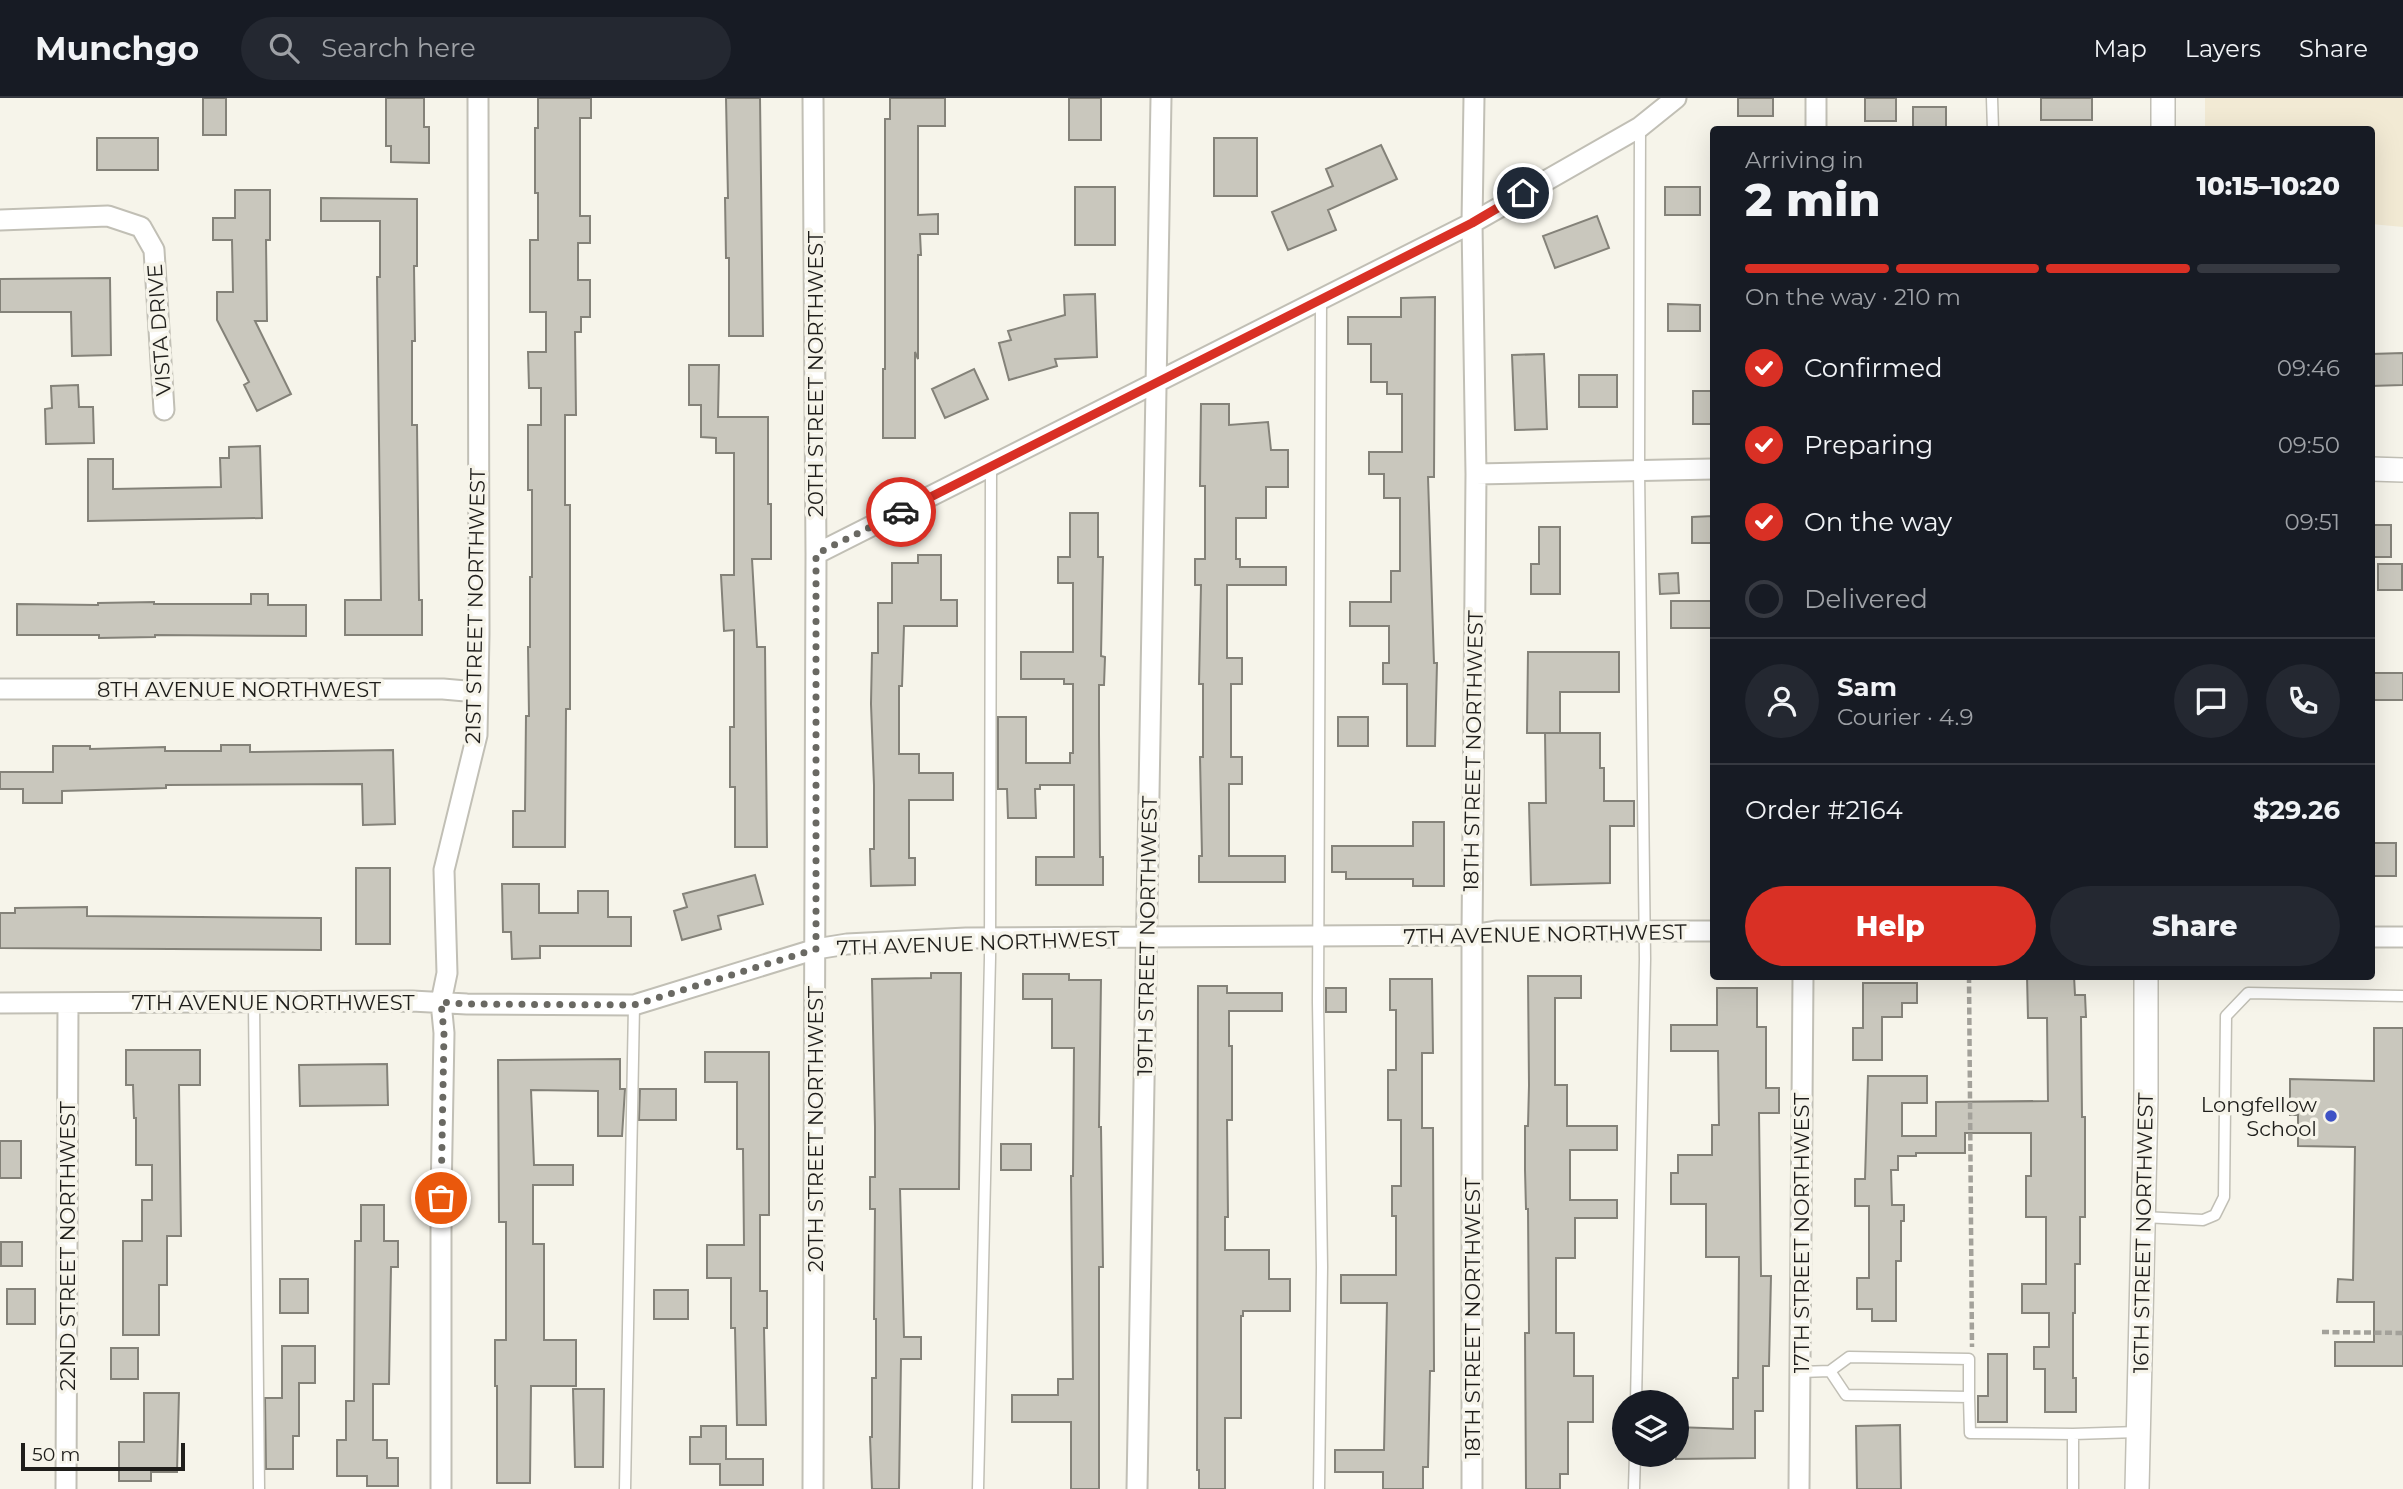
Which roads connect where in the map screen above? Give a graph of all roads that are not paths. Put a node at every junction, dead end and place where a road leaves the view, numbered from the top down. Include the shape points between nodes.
1 (478, 98) edge
2 (813, 98) edge
3 (1161, 98) edge
4 (1474, 98) edge
5 (1676, 98) edge
6 (1816, 98) edge
7 (1992, 98) edge
8 (2163, 98) edge
9 (1816, 126) edge
10 (1993, 126) edge
11 (2163, 126) edge
12 (1640, 127) junction
13 (0, 220) edge
14 (1472, 223) junction
15 (1321, 300) junction
16 (1156, 382) junction
17 (164, 410) dead end
18 (991, 467) junction
19 (1710, 469) edge
20 (2375, 469) edge
21 (1639, 470) junction
22 (2403, 470) edge
23 (1476, 474) junction
24 (816, 554) junction
25 (0, 689) edge
26 (477, 692) junction
27 (1645, 930) junction
28 (1710, 931) edge
29 (1472, 936) junction
30 (2375, 937) edge
31 (2403, 937) edge
32 (990, 938) junction
33 (1148, 938) junction
34 (1318, 938) junction
35 (816, 949) junction
36 (1803, 980) edge
37 (2146, 980) edge
38 (2403, 996) edge
39 (441, 1002) junction
40 (0, 1003) edge
41 (68, 1003) junction
42 (254, 1003) junction
43 (634, 1005) junction
44 (2143, 1217) junction
45 (1830, 1371) junction
46 (1800, 1372) junction
47 (1636, 1390) edge
48 (1969, 1397) junction
49 (2138, 1432) junction
50 (2073, 1434) junction
51 (1635, 1467) edge
52 (65, 1489) edge
53 (259, 1489) edge
54 (441, 1489) edge
55 (625, 1489) edge
56 (813, 1489) edge
57 (978, 1489) edge
58 (1137, 1489) edge
59 (1319, 1489) edge
60 (1472, 1489) edge
61 (1634, 1489) edge
62 (1799, 1489) edge
63 (2073, 1489) edge
64 (2137, 1489) edge

1 - 26 street, 21ST STREET NORTHWEST
2 - 24 street, 20TH STREET NORTHWEST
3 - 16 street, 19TH STREET NORTHWEST
4 - 14 street, 18TH STREET NORTHWEST
5 - 12 street
6 - 9 street
7 - 10 lane
8 - 11 street
12 - 14 street
12 - 21 lane
13 - 17 street, VISTA DRIVE via 108,216 141,227 154,250
14 - 15 street
14 - 23 street, 18TH STREET NORTHWEST
15 - 16 street
15 - 34 lane
16 - 18 street
16 - 33 street, 19TH STREET NORTHWEST
18 - 24 street
18 - 32 lane
19 - 21 street
20 - 22 street
21 - 23 street
21 - 27 lane
23 - 29 street, 18TH STREET NORTHWEST
24 - 35 street, 20TH STREET NORTHWEST
25 - 26 street, 8TH AVENUE NORTHWEST
26 - 39 street, 21ST STREET NORTHWEST via 477,735 444,870 447,973
27 - 28 street, 7TH AVENUE NORTHWEST
27 - 29 street, 7TH AVENUE NORTHWEST
27 - 47 lane
29 - 34 street, 7TH AVENUE NORTHWEST
29 - 60 street, 18TH STREET NORTHWEST
30 - 31 street
32 - 33 street, 7TH AVENUE NORTHWEST
32 - 35 street, 7TH AVENUE NORTHWEST
32 - 57 lane
33 - 34 street, 7TH AVENUE NORTHWEST
33 - 58 street, 19TH STREET NORTHWEST
34 - 59 lane
35 - 43 street, 7TH AVENUE NORTHWEST
35 - 56 street, 20TH STREET NORTHWEST
36 - 46 street, 17TH STREET NORTHWEST
37 - 44 street, 16TH STREET NORTHWEST
38 - 44 lane via 2248,993 2226,1016 2224,1197 2214,1215 2203,1220
39 - 42 street, 7TH AVENUE NORTHWEST
39 - 43 street, 7TH AVENUE NORTHWEST
39 - 54 street, 21ST STREET NORTHWEST
40 - 41 street, 7TH AVENUE NORTHWEST
41 - 42 street, 7TH AVENUE NORTHWEST
41 - 52 street, 22ND STREET NORTHWEST
42 - 53 lane
43 - 55 lane
44 - 49 street, 16TH STREET NORTHWEST
45 - 46 lane
45 - 48 lane via 1846,1395
45 - 48 lane via 1849,1357 1969,1359
46 - 62 street, 17TH STREET NORTHWEST
48 - 50 lane via 1970,1433
49 - 50 lane
49 - 64 street, 16TH STREET NORTHWEST
50 - 63 lane
51 - 61 lane

